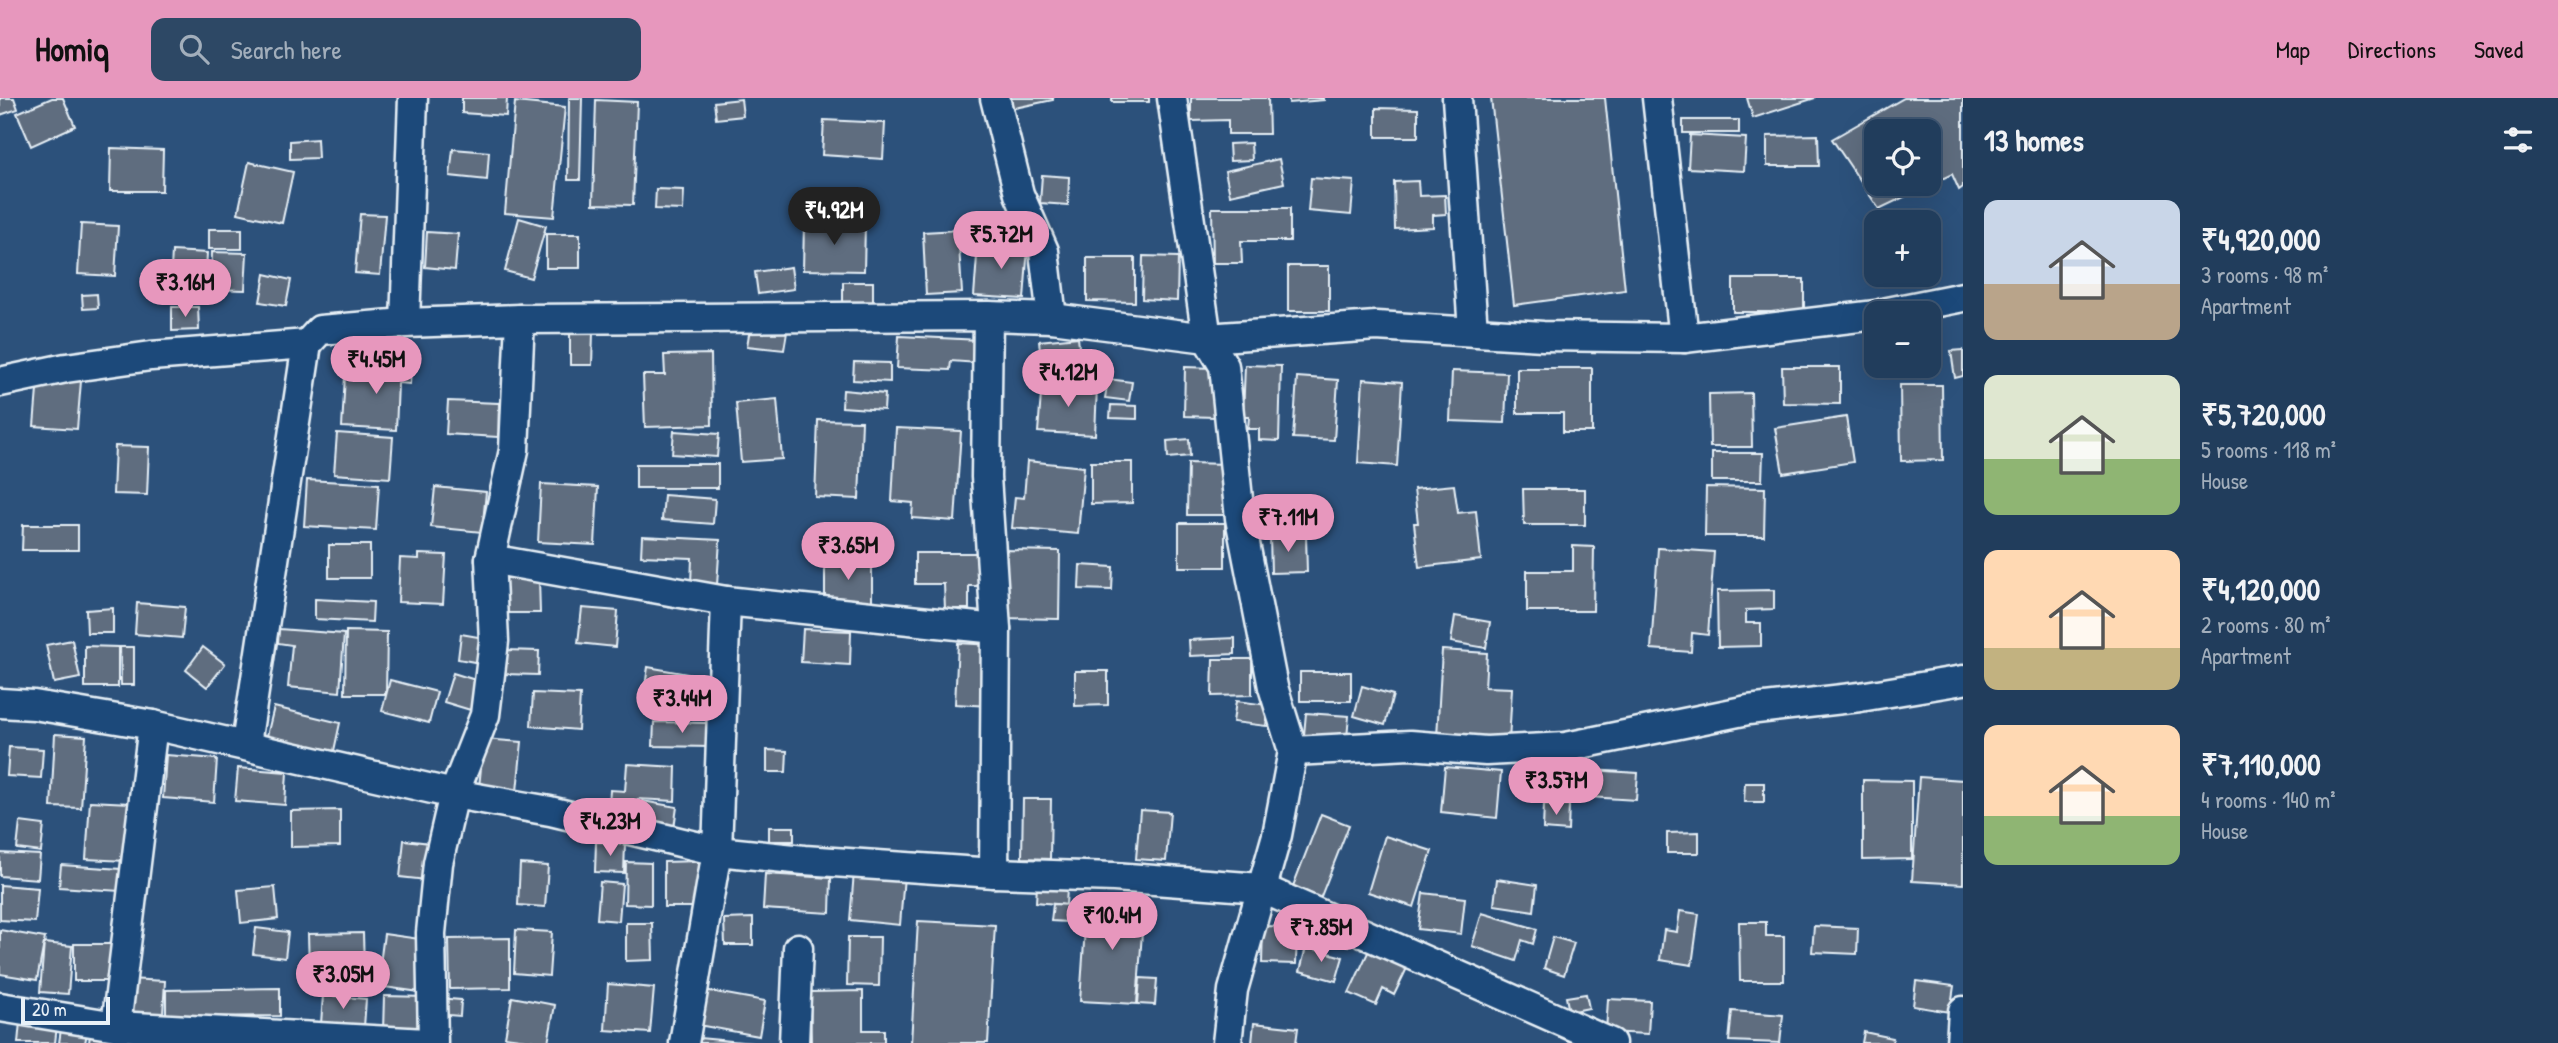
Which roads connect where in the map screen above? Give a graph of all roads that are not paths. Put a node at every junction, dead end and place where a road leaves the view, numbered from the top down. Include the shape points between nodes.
1 (413, 98) edge
2 (995, 98) edge
3 (1172, 98) edge
4 (1457, 98) edge
5 (1657, 98) edge
6 (1963, 297) edge
7 (1941, 301) edge
8 (988, 316) junction
9 (1864, 316) edge
10 (1052, 318) junction
11 (520, 319) junction
12 (405, 323) junction
13 (1473, 331) junction
14 (1207, 338) junction
15 (1684, 338) junction
16 (307, 344) junction
17 (0, 382) edge
18 (490, 559) junction
19 (726, 601) junction
20 (996, 629) junction
21 (1963, 680) edge
22 (0, 703) edge
23 (153, 724) junction
24 (246, 744) junction
25 (1293, 751) junction
26 (454, 794) junction
27 (717, 851) junction
28 (994, 873) junction
29 (1261, 888) junction
30 (798, 948) dead end
31 (0, 1007) edge
32 (1963, 1012) edge
33 (116, 1026) junction
34 (1584, 1036) edge
35 (426, 1043) edge
36 (433, 1043) edge
37 (684, 1043) edge
38 (794, 1043) edge
39 (1227, 1043) edge
40 (1611, 1043) edge
41 (1961, 1043) edge

1 - 12 street
2 - 10 street via 1019,194 1044,251
3 - 14 street
4 - 13 street
5 - 15 street
6 - 7 street
8 - 10 street
8 - 11 street
8 - 20 street via 986,477
9 - 15 street
10 - 14 street
11 - 12 street
11 - 18 street via 514,450
12 - 16 street via 320,330
13 - 14 street via 1376,326
13 - 15 street
14 - 25 street via 1224,366 1240,518 1273,687
16 - 17 street via 151,356
16 - 24 street
18 - 19 street
18 - 26 street via 494,641 485,715
19 - 20 street
19 - 27 street
20 - 28 street
21 - 25 street via 1748,710 1566,747 1486,751 1410,745
22 - 23 street
23 - 24 street
23 - 33 street
24 - 26 street
25 - 29 street via 1277,835
26 - 27 street via 550,811
26 - 36 street via 438,863 432,933
27 - 28 street
27 - 37 street
28 - 29 street
29 - 34 street
29 - 39 street via 1233,990
30 - 38 street
31 - 33 street
32 - 41 street
33 - 35 street
34 - 40 street

